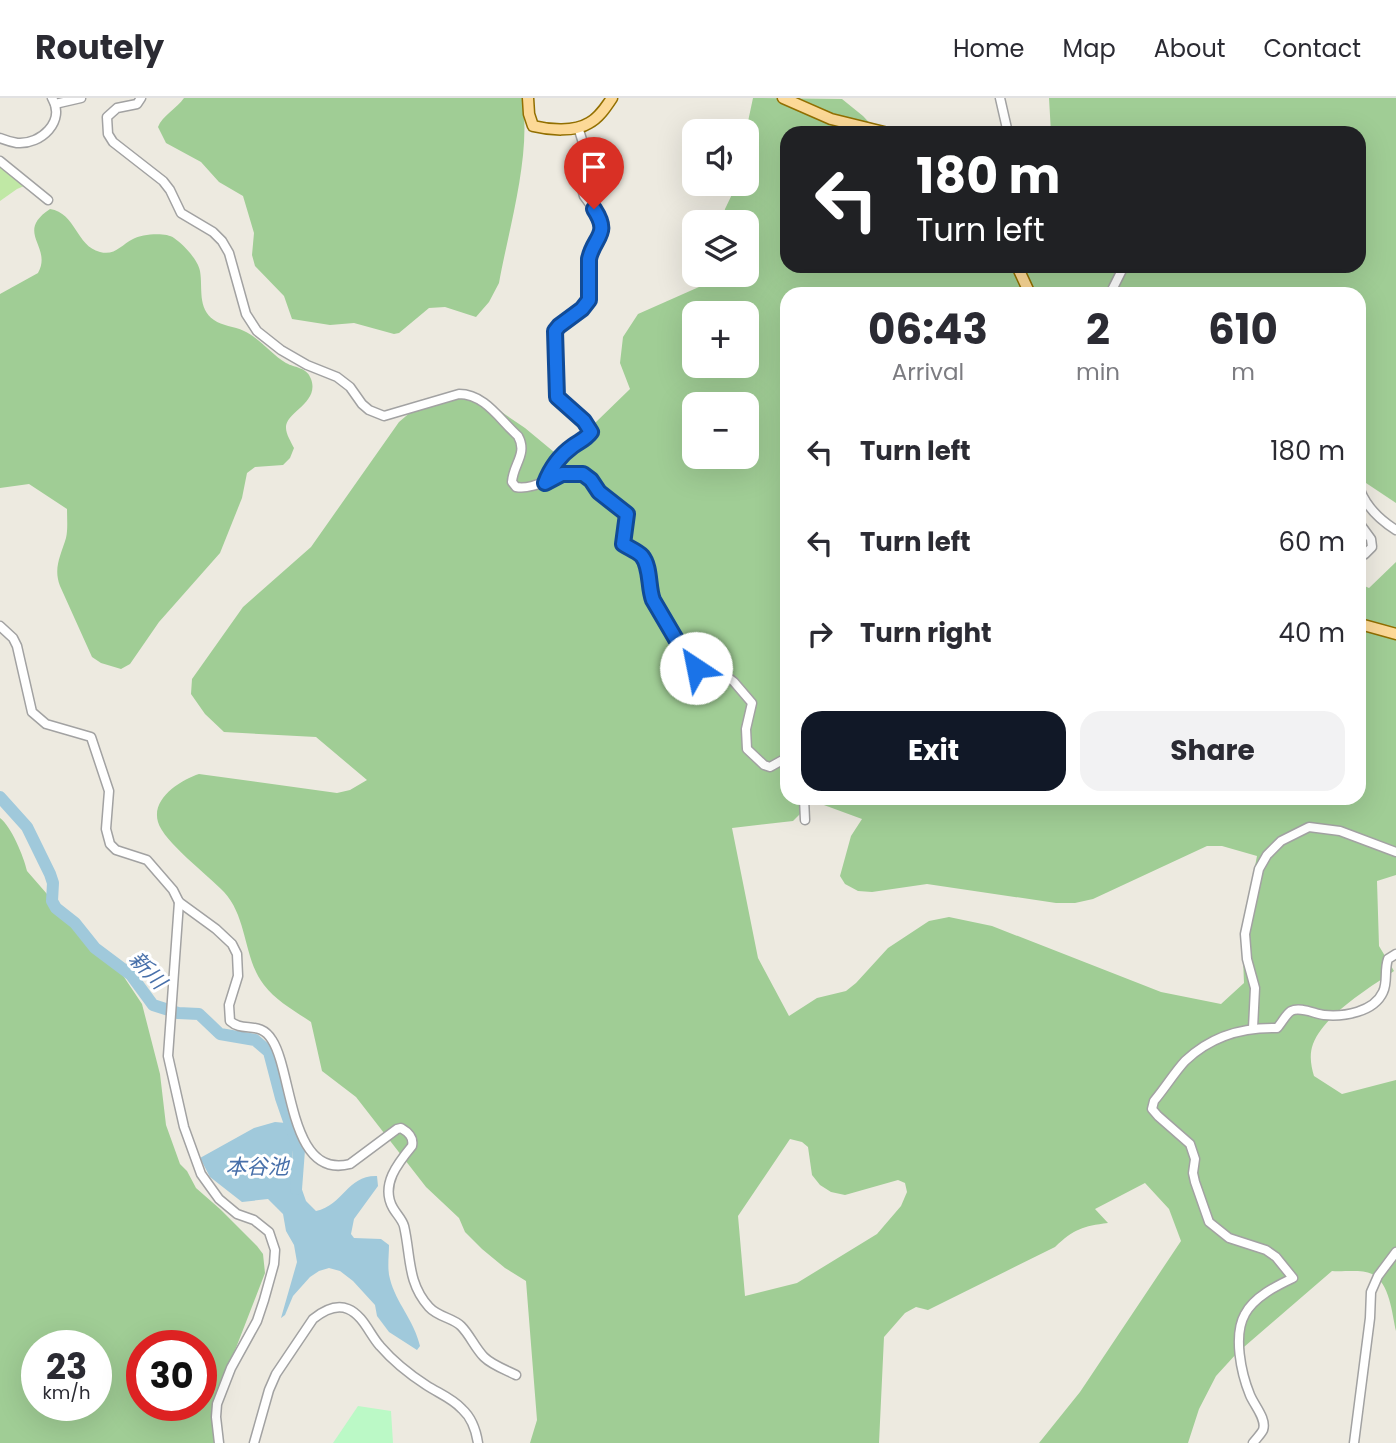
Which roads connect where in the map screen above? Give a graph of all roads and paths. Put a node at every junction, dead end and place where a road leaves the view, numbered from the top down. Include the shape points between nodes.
1 (81, 98) edge
2 (141, 98) edge
3 (528, 98) edge
4 (612, 98) edge
5 (783, 98) edge
6 (1000, 98) edge
7 (53, 101) edge
8 (860, 126) edge
9 (1006, 126) edge
10 (578, 127) junction
11 (0, 138) edge
12 (0, 161) edge
13 (48, 200) dead end
14 (545, 483) junction
15 (1366, 503) edge
16 (1396, 530) edge
17 (1366, 532) edge
18 (1366, 552) edge
19 (0, 626) edge
20 (1366, 626) edge
21 (1396, 634) edge
22 (780, 761) edge
23 (804, 805) edge
24 (805, 820) dead end
25 (1396, 852) edge
26 (179, 902) junction
27 (1396, 954) edge
28 (1253, 1028) junction
29 (1396, 1252) edge
30 (516, 1376) dead end
31 (219, 1443) edge
32 (254, 1443) edge
33 (478, 1443) edge
34 (1253, 1443) edge
35 (1354, 1443) edge

1 - 7 street
2 - 14 street via 107,117 108,134 163,181 181,214 222,241 246,314 257,331 301,362 337,377 369,410 384,416 432,400 471,394 492,409 522,443 512,482 516,487
3 - 10 main road via 533,126
4 - 10 main road via 590,123
5 - 8 main road
6 - 9 street
7 - 11 street via 55,121 42,135 19,143
10 - 14 street via 590,165 582,189 602,227 589,259 589,300 555,331 555,386 557,397 591,432 561,456
12 - 13 street
14 - 22 street via 562,474 583,474 627,514 623,544 643,557 653,600 687,658 702,671 724,674 749,699 747,749 764,765
15 - 16 street
17 - 18 street via 1372,547
19 - 26 street via 17,646 32,712 46,723 91,737 109,792 106,829 110,844 147,860
20 - 21 main road
23 - 24 street
25 - 28 street via 1340,831 1309,827 1282,841 1262,862 1245,934 1255,988
26 - 30 street via 232,944 239,976 229,1006 230,1021 257,1027 271,1037 303,1138 314,1155 344,1166 397,1129 408,1132 412,1146 389,1182 389,1198 402,1220 411,1278 429,1307 459,1324 484,1358
26 - 31 street via 168,1056 191,1149 219,1199 269,1232 275,1250 257,1321 217,1404
27 - 28 street via 1388,959 1383,992 1375,1004 1329,1015 1299,1009 1291,1011 1277,1028
28 - 34 street via 1223,1037 1187,1060 1152,1109 1194,1150 1195,1182 1209,1222 1229,1238 1266,1250 1293,1278 1256,1300 1241,1325 1244,1377 1264,1421
29 - 35 street via 1371,1292
32 - 33 street via 276,1374 313,1319 340,1307 358,1316 405,1371 464,1410

